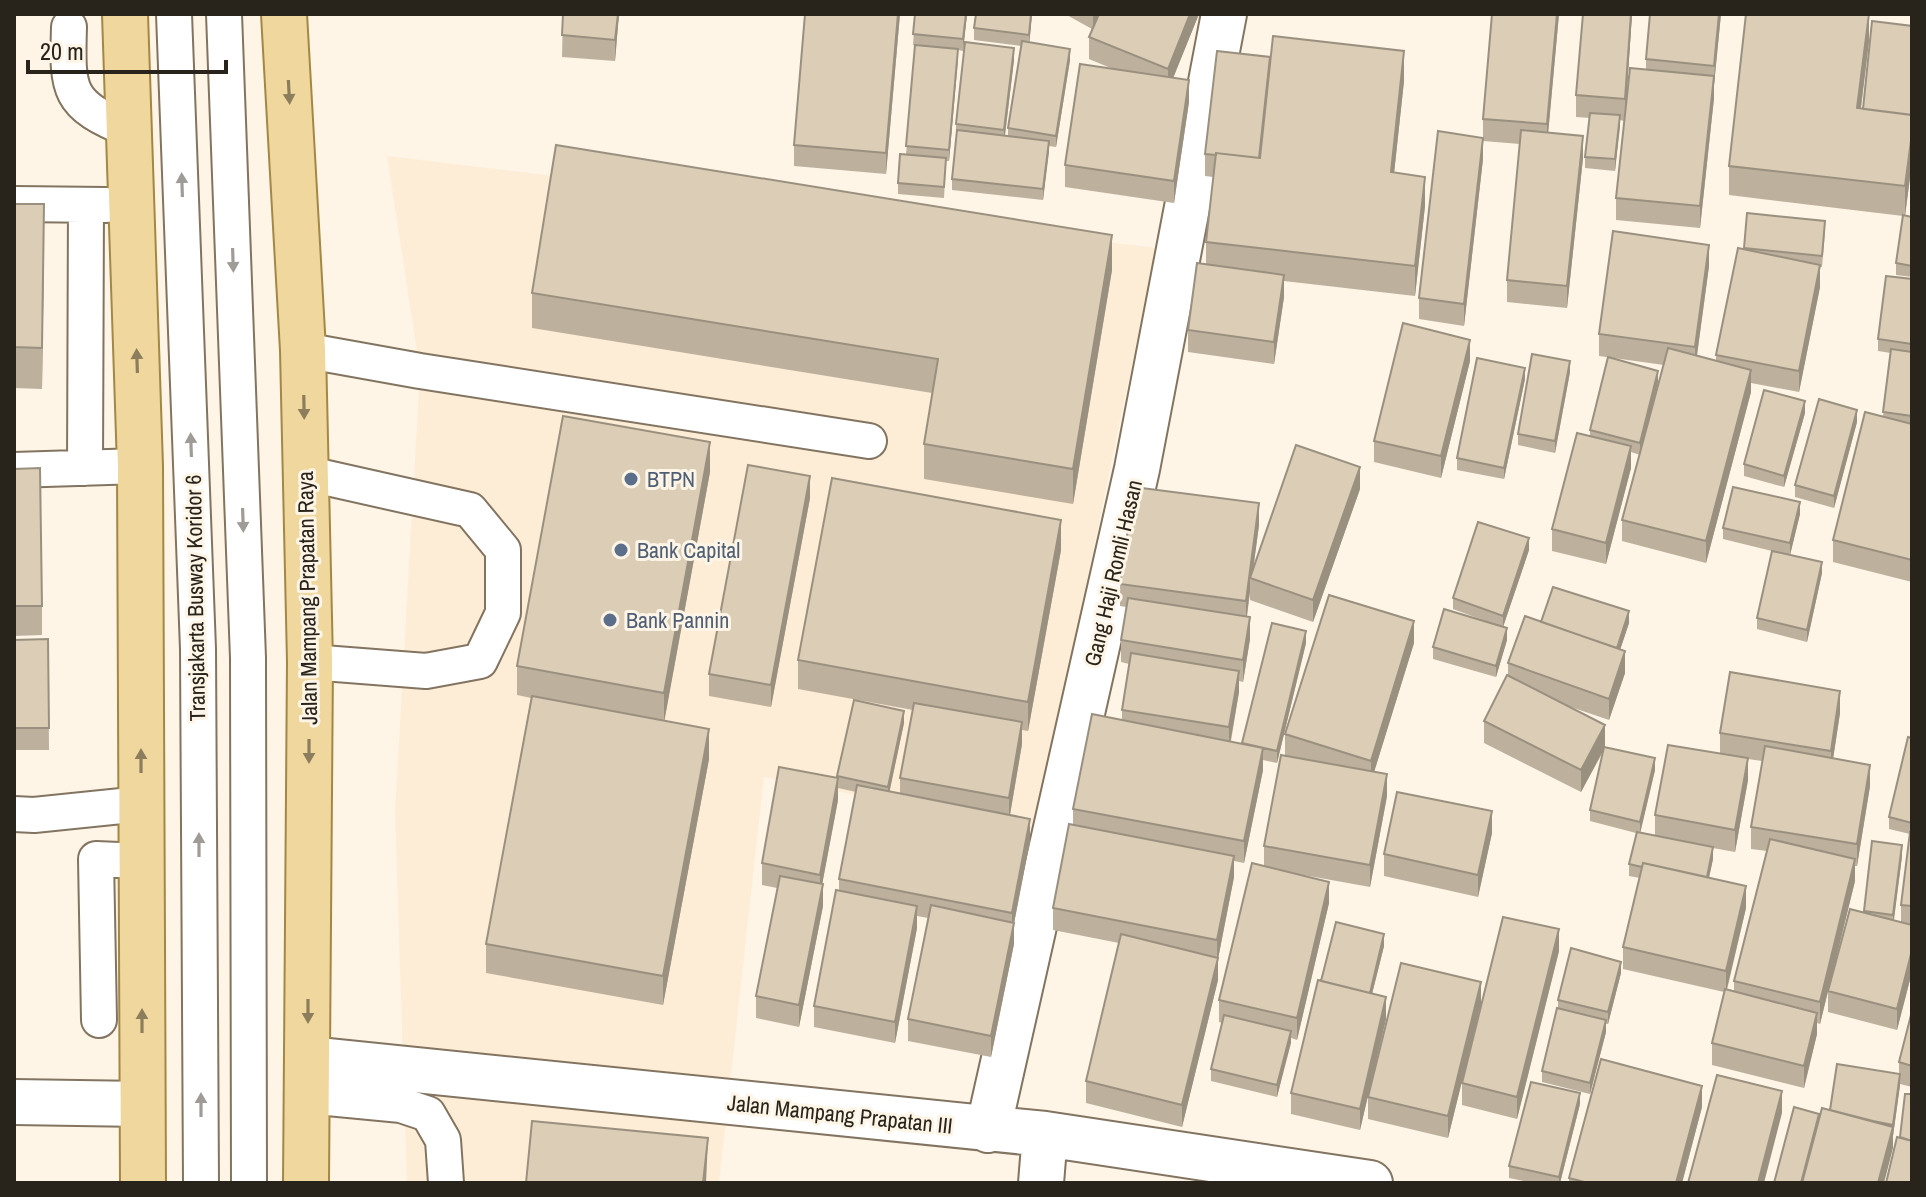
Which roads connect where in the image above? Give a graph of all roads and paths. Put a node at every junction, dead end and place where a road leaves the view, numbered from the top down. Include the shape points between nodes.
1 (125, 14) edge
2 (174, 14) edge
3 (224, 14) edge
4 (284, 14) edge
5 (1224, 14) edge
6 (69, 27) dead end
7 (130, 130) junction
8 (132, 202) junction
9 (14, 204) edge
10 (86, 205) junction
11 (303, 350) junction
12 (869, 441) dead end
13 (140, 466) junction
14 (85, 468) junction
15 (14, 470) edge
16 (305, 473) junction
17 (310, 662) junction
18 (141, 804) junction
19 (14, 814) edge
20 (142, 861) junction
21 (99, 1020) dead end
22 (308, 1078) junction
23 (14, 1102) edge
24 (142, 1104) junction
25 (988, 1130) junction
26 (1045, 1134) junction
27 (143, 1183) edge
28 (201, 1183) edge
29 (249, 1183) edge
30 (306, 1183) edge
31 (446, 1183) edge
32 (1041, 1183) edge
33 (1370, 1183) edge

1 - 7 main road
28 -> 2 lane, Transjakarta Busway Koridor 6 via 198,649
3 -> 29 lane via 248,658
4 -> 11 main road, Jalan Mampang Prapatan Raya
5 - 25 street, Gang Haji Romli Hasan via 1137,469
6 - 7 lane via 68,68 75,96 95,116
7 - 8 main road
8 - 10 lane
13 -> 8 main road
9 - 10 lane
10 - 14 lane
11 - 12 lane
11 -> 16 main road, Jalan Mampang Prapatan Raya
13 - 14 lane
18 -> 13 main road
14 - 15 lane
16 - 17 main road, Jalan Mampang Prapatan Raya
16 - 17 lane via 470,510 503,550 503,613 480,661 426,671
17 -> 22 main road, Jalan Mampang Prapatan Raya
18 - 19 lane
18 - 20 main road
20 - 21 lane via 96,859
24 -> 20 main road
22 - 25 street, Jalan Mampang Prapatan III
22 - 30 main road, Jalan Mampang Prapatan Raya
22 - 31 lane via 428,1114 443,1140
23 - 24 street
24 - 27 main road
25 - 26 street, Jalan Mampang Prapatan III
26 - 32 street
26 - 33 street, Jalan Mampang Prapatan III

